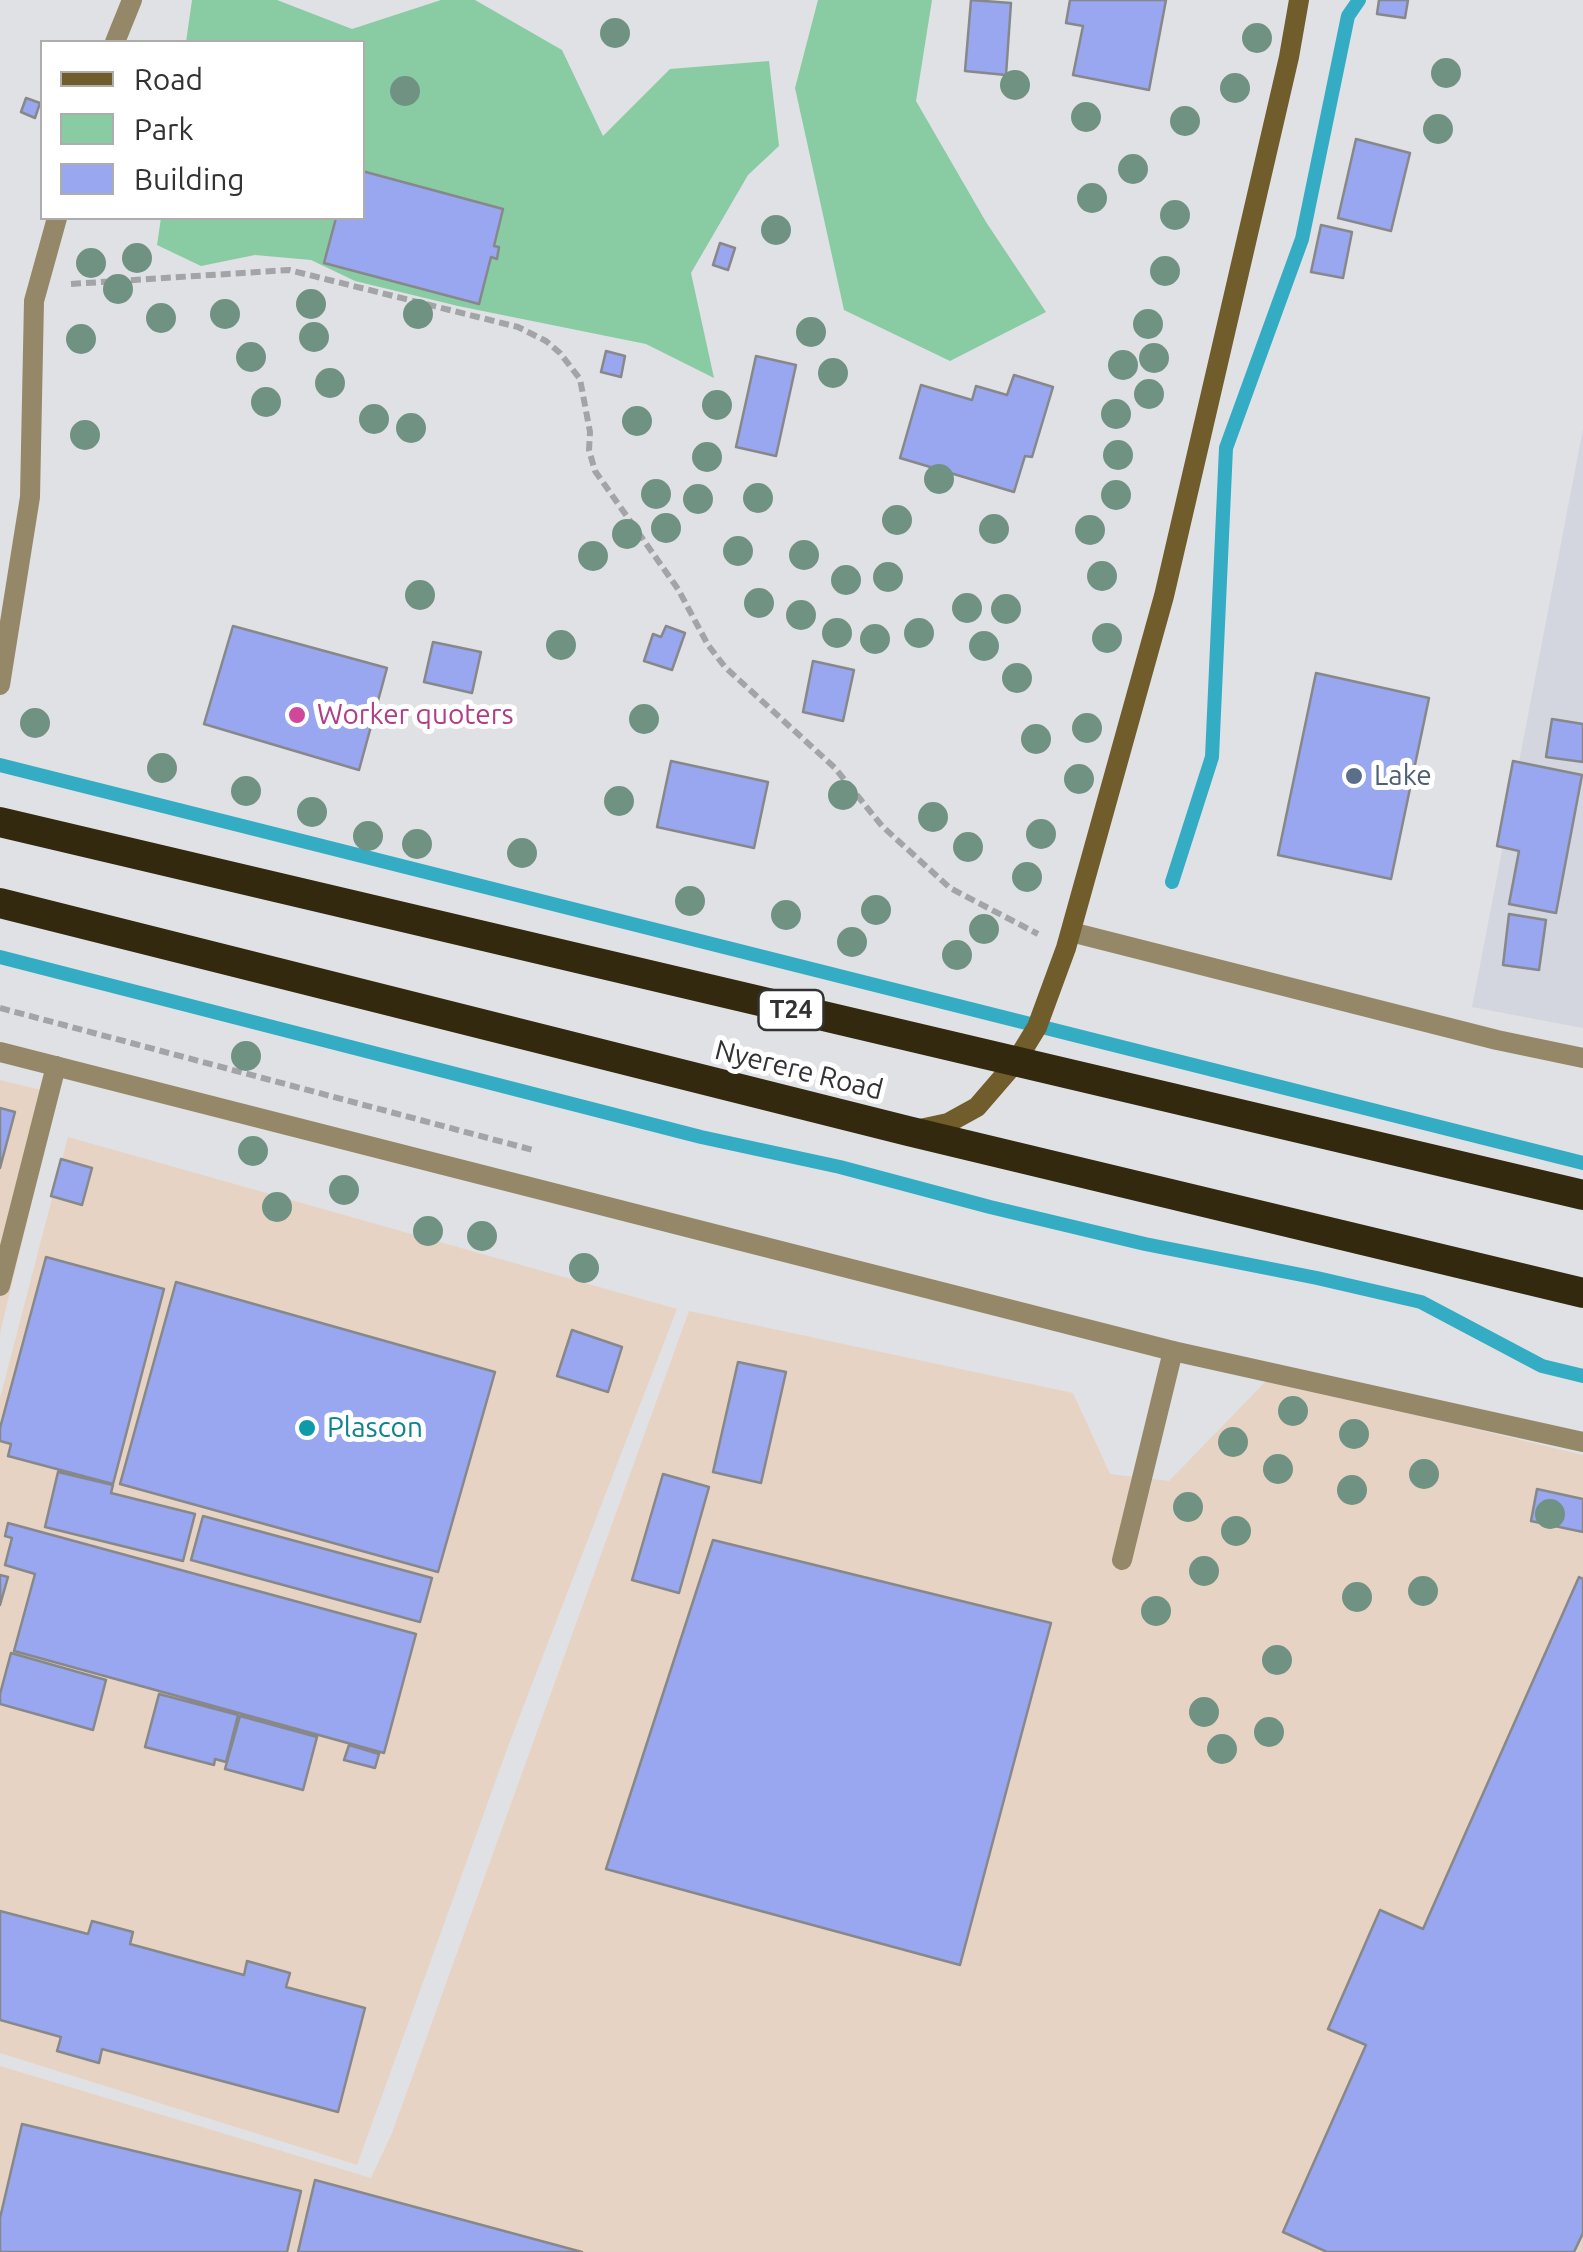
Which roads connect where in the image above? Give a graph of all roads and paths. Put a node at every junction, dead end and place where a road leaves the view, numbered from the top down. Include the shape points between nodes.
1 (132, 0) edge
2 (1299, 0) edge
3 (116, 40) edge
4 (55, 220) edge
5 (39, 280) junction
6 (0, 685) edge
7 (0, 822) edge
8 (0, 904) edge
9 (1068, 940) junction
10 (0, 1008) edge
11 (0, 1052) edge
12 (1583, 1058) edge
13 (1015, 1063) junction
14 (56, 1066) junction
15 (908, 1131) junction
16 (540, 1152) dead end
17 (1583, 1195) edge
18 (0, 1286) edge
19 (1583, 1293) edge
20 (1173, 1351) junction
21 (1583, 1442) edge
22 (1122, 1560) dead end

1 - 3 street
2 - 9 street via 1164,596
4 - 5 street
5 - 6 street via 30,497
5 - 9 path via 73,284 289,270 518,327 546,341 580,379 595,471 726,667 950,888
7 - 13 highway, Nyerere Road / T24
8 - 15 highway, Nyerere Road
9 - 12 street
9 - 13 street via 1037,1028
10 - 16 path
11 - 14 street
13 - 15 street via 977,1107 948,1123
13 - 17 highway, Nyerere Road / T24
14 - 18 street
14 - 20 street
15 - 19 highway, Nyerere Road
20 - 21 street
20 - 22 street

